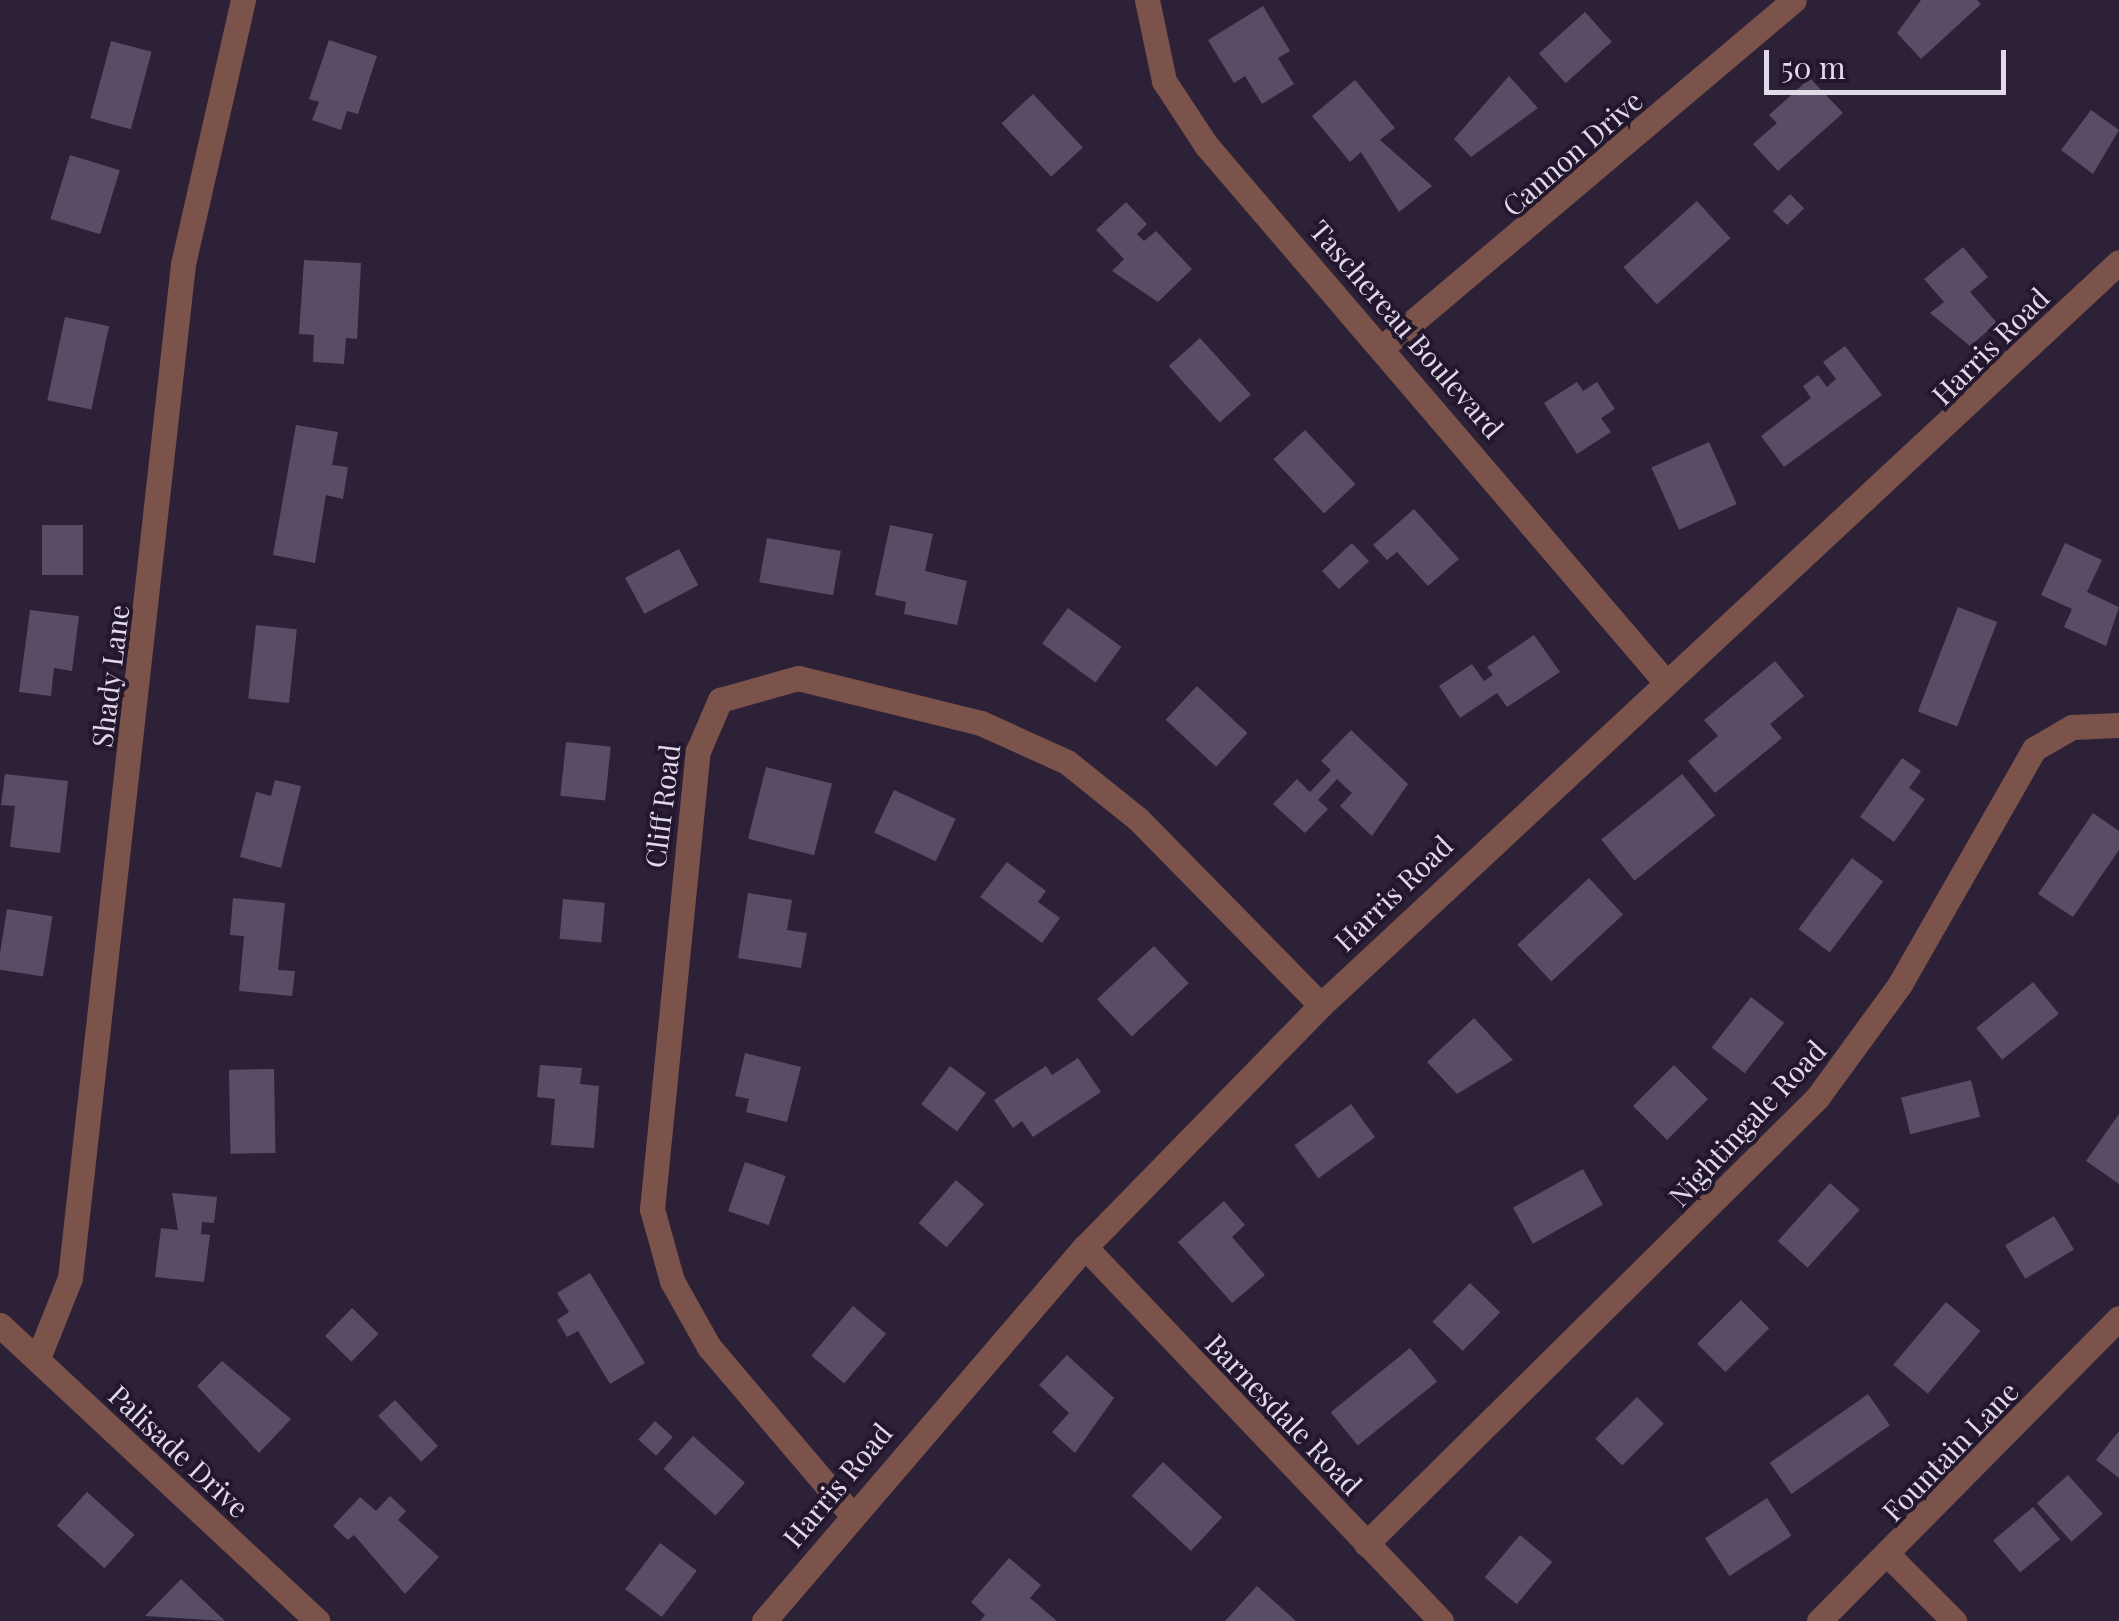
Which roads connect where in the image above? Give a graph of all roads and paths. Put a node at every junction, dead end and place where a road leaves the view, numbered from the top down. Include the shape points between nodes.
1 (243, 0) edge
2 (1147, 0) edge
3 (1794, 0) edge
4 (2119, 262) edge
5 (1384, 346) junction
6 (1663, 679) junction
7 (2119, 725) edge
8 (1321, 1004) junction
9 (1084, 1247) junction
10 (2119, 1318) edge
11 (0, 1325) edge
12 (38, 1358) junction
13 (852, 1515) junction
14 (1366, 1544) junction
15 (1890, 1557) junction
16 (317, 1621) edge
17 (764, 1621) edge
18 (1441, 1621) edge
19 (1820, 1621) edge
20 (1954, 1621) edge

1 - 12 street, Shady Lane via 183,264 70,1278
2 - 5 street, Taschereau Boulevard via 1150,45 1184,115
3 - 5 street, Cannon Drive
4 - 6 street, Harris Road via 1944,434
5 - 6 street, Taschereau Boulevard
6 - 8 street, Harris Road
7 - 14 street, Nightingale Road via 2072,727 2034,750 1900,984 1817,1098
8 - 9 street, Harris Road
8 - 13 street, Cliff Road via 1138,819 1067,762 981,723 798,678 720,700 698,751 652,1209 672,1281 709,1348
9 - 13 street, Harris Road
9 - 14 street, Barnesdale Road
10 - 15 street, Fountain Lane
11 - 12 street, Palisade Drive
12 - 16 street, Palisade Drive
13 - 17 street, Harris Road
14 - 18 street, Barnesdale Road
15 - 19 street, Fountain Lane
15 - 20 street

